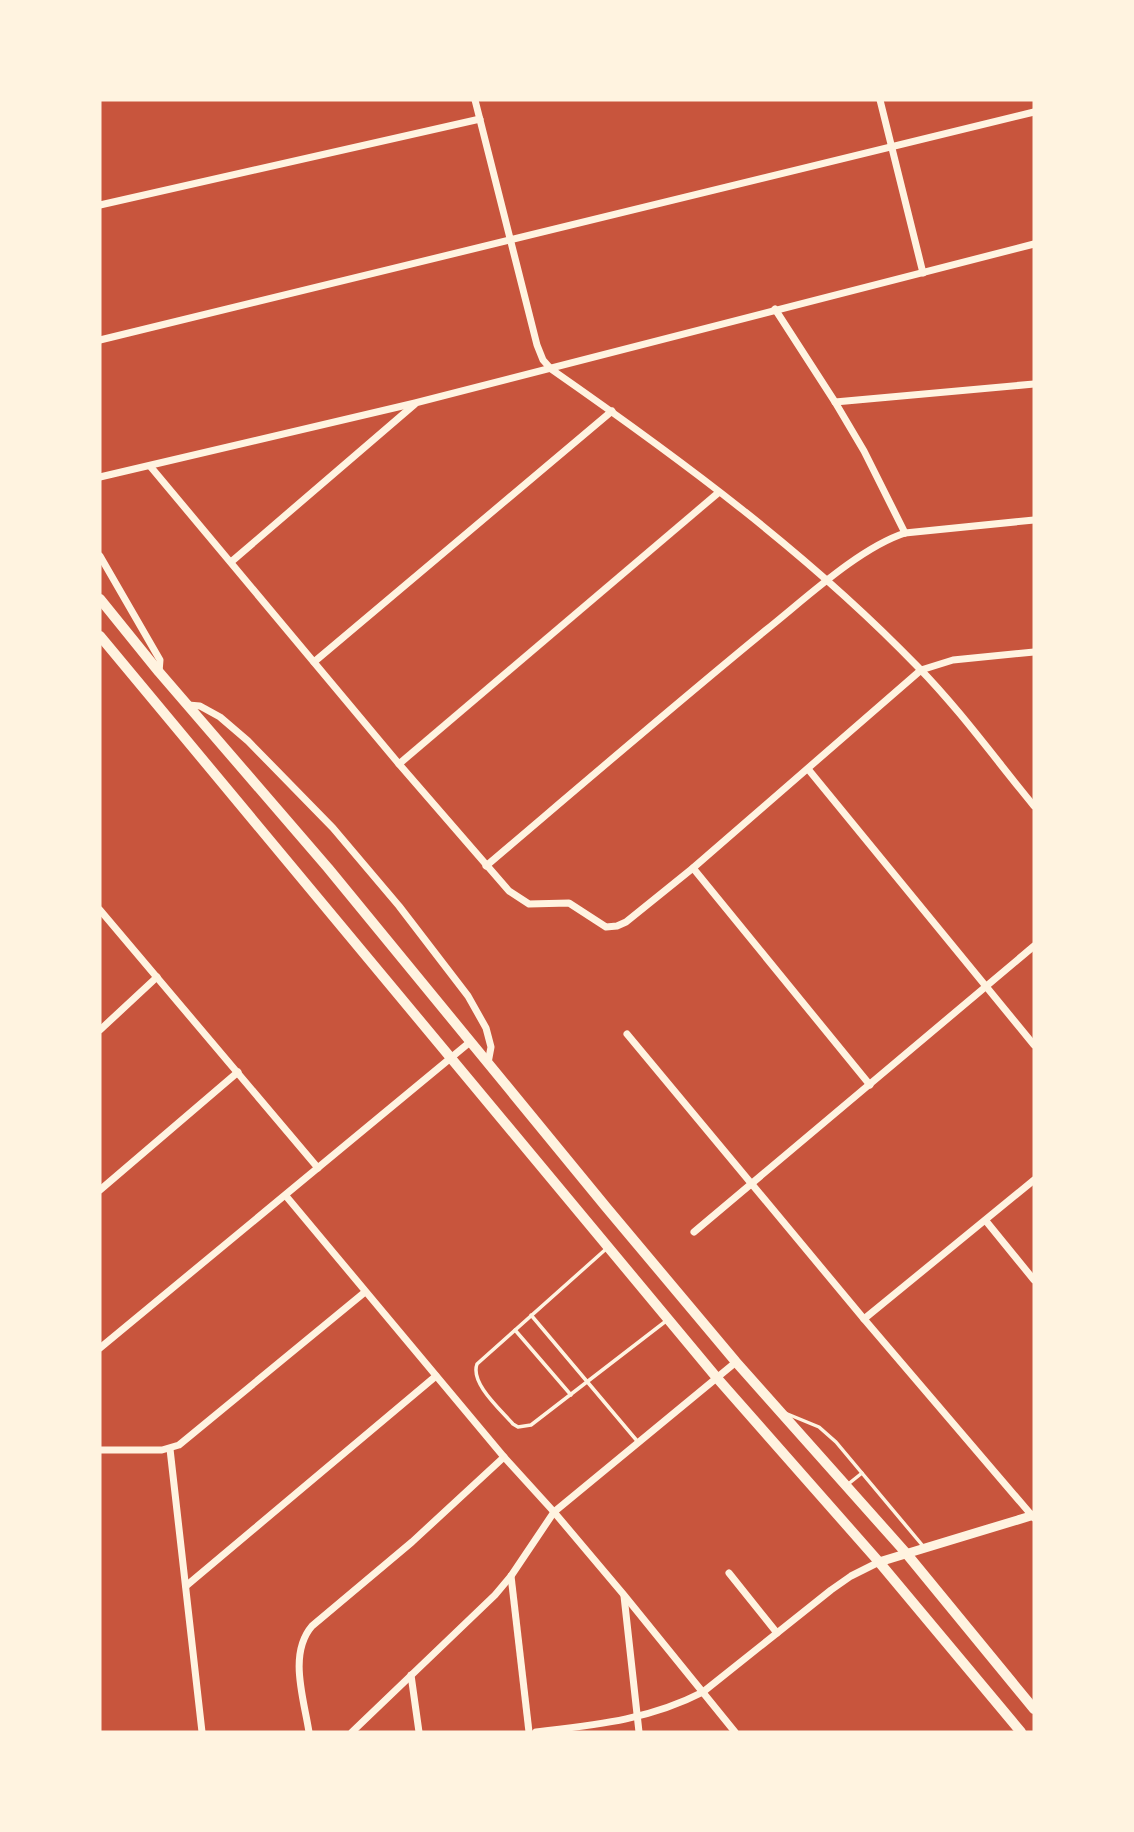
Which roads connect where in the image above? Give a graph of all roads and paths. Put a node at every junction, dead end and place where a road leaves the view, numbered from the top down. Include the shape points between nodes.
1 (475, 100) edge
2 (880, 100) edge
3 (1034, 112) edge
4 (480, 119) junction
5 (892, 147) junction
6 (100, 205) edge
7 (510, 242) junction
8 (1034, 244) edge
9 (923, 273) junction
10 (775, 309) junction
11 (100, 340) edge
12 (551, 369) junction
13 (1034, 384) edge
14 (835, 402) junction
15 (415, 403) junction
16 (612, 411) junction
17 (150, 466) junction
18 (100, 477) edge
19 (718, 492) junction
20 (1034, 520) edge
21 (905, 533) junction
22 (100, 556) edge
23 (231, 562) junction
24 (828, 580) junction
25 (100, 599) edge
26 (100, 636) edge
27 (1034, 652) edge
28 (314, 662) junction
29 (921, 670) junction
30 (159, 672) junction
31 (188, 705) junction
32 (399, 764) junction
33 (808, 769) junction
34 (1034, 806) edge
35 (486, 866) junction
36 (693, 868) junction
37 (100, 910) edge
38 (1034, 946) edge
39 (157, 977) junction
40 (988, 987) junction
41 (100, 1030) edge
42 (627, 1034) dead end
43 (470, 1042) junction
44 (1034, 1045) edge
45 (451, 1057) junction
46 (488, 1063) junction
47 (238, 1072) junction
48 (870, 1085) junction
49 (318, 1168) junction
50 (1034, 1180) edge
51 (751, 1184) junction
52 (100, 1190) edge
53 (286, 1196) junction
54 (986, 1221) junction
55 (694, 1232) dead end
56 (608, 1247) junction
57 (1034, 1280) edge
58 (365, 1292) junction
59 (531, 1315) junction
60 (864, 1319) junction
61 (668, 1320) junction
62 (515, 1330) junction
63 (100, 1348) edge
64 (736, 1362) junction
65 (436, 1376) junction
66 (717, 1378) junction
67 (588, 1382) junction
68 (570, 1395) junction
69 (779, 1411) junction
70 (639, 1443) junction
71 (170, 1449) junction
72 (100, 1450) edge
73 (504, 1457) junction
74 (862, 1473) junction
75 (846, 1486) junction
76 (554, 1512) junction
77 (1034, 1516) edge
78 (925, 1548) junction
79 (906, 1553) junction
80 (879, 1562) junction
81 (729, 1573) dead end
82 (511, 1576) junction
83 (186, 1586) junction
84 (624, 1595) junction
85 (777, 1633) junction
86 (411, 1675) junction
87 (703, 1692) junction
88 (1034, 1709) edge
89 (638, 1718) junction
90 (202, 1732) edge
91 (309, 1732) edge
92 (352, 1732) edge
93 (419, 1732) edge
94 (529, 1732) edge
95 (536, 1732) edge
96 (639, 1732) edge
97 (735, 1732) edge
98 (1021, 1732) edge

1 - 4 street
2 - 5 street
3 - 5 street
4 - 6 street
4 - 7 street
5 - 7 street
5 - 9 street
7 - 11 street
7 - 12 street via 537,345
8 - 9 street
9 - 10 street
10 - 12 street
10 - 14 street
12 - 15 street
12 - 16 street
13 - 14 street
14 - 21 street
15 - 17 street
15 - 23 street
16 - 19 street
16 - 28 street
17 - 18 street
17 - 23 street
19 - 24 street
19 - 32 street
20 - 21 street
21 - 24 street
22 - 30 street via 160,660
23 - 28 street
24 - 29 street
24 - 35 street
25 - 30 main road
26 - 45 main road
27 - 29 street via 953,660
28 - 32 street
29 - 33 street
29 - 34 street
30 - 31 main road
31 - 43 main road
31 - 46 street via 200,706 220,718 248,741 333,828 399,906 453,975 486,1027 491,1047
32 - 35 street
33 - 36 street
33 - 40 street
35 - 36 street via 509,891 529,904 569,904 611,928 626,922
36 - 48 street
37 - 39 street
38 - 40 street
39 - 41 street
39 - 47 street
40 - 44 street
40 - 48 street
42 - 51 street
43 - 45 street
43 - 46 main road
45 - 49 street
45 - 56 main road
46 - 64 main road
47 - 49 street
47 - 52 street
48 - 51 street
49 - 53 street
50 - 54 street
51 - 55 street
51 - 60 street
53 - 58 street
53 - 63 street
54 - 57 street
54 - 60 street
56 - 59 lane
56 - 61 main road
58 - 65 street
58 - 71 street
59 - 62 lane
59 - 67 lane
60 - 77 street
61 - 66 main road
61 - 67 lane
62 - 68 lane
62 - 68 lane via 475,1369 477,1380 513,1424 531,1425
64 - 66 street
64 - 69 main road
65 - 73 street
65 - 83 street
66 - 70 street
66 - 80 main road
67 - 68 lane
67 - 70 lane
69 - 74 lane via 819,1427
69 - 75 main road
70 - 76 street
71 - 72 street
71 - 83 street
73 - 76 street
73 - 91 street via 312,1626 300,1645
74 - 75 lane
74 - 78 lane
75 - 79 main road
76 - 82 street
76 - 84 street
77 - 78 street
78 - 79 street
79 - 80 street
79 - 88 main road
80 - 85 street via 851,1576
80 - 98 main road
81 - 85 street
82 - 86 street
82 - 94 street
83 - 90 street
84 - 87 street
84 - 89 street
85 - 87 street
86 - 92 street
86 - 93 street
87 - 89 street
87 - 97 street
89 - 95 street
89 - 96 street

